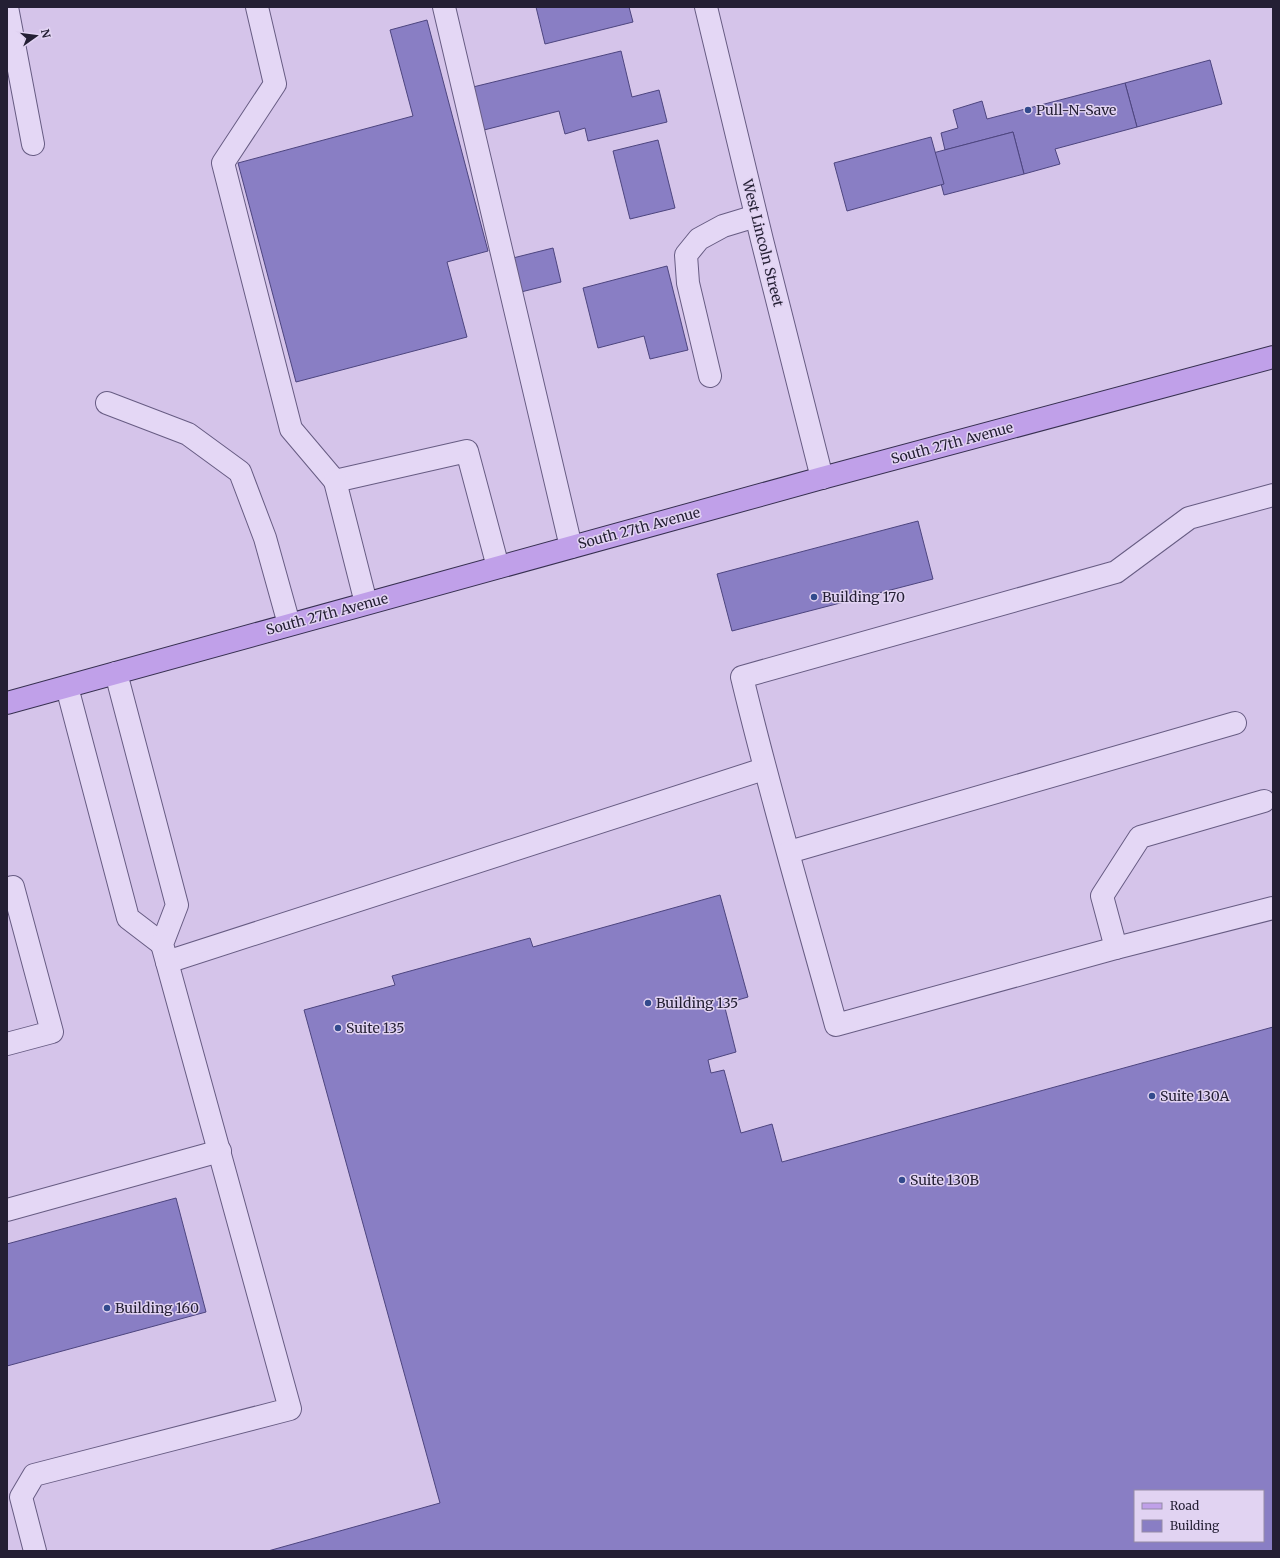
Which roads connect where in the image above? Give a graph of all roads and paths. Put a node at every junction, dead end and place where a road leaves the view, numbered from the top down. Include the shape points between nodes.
1 (7, 7) edge
2 (257, 7) edge
3 (444, 7) edge
4 (706, 7) edge
5 (33, 144) dead end
6 (756, 216) junction
7 (1273, 357) edge
8 (710, 376) dead end
9 (107, 403) dead end
10 (822, 478) junction
11 (335, 481) junction
12 (1273, 495) edge
13 (571, 547) junction
14 (498, 567) junction
15 (366, 603) junction
16 (289, 624) junction
17 (116, 673) junction
18 (67, 687) junction
19 (7, 703) edge
20 (1235, 723) dead end
21 (764, 769) junction
22 (1264, 801) dead end
23 (789, 852) junction
24 (7, 889) edge
25 (1273, 908) edge
26 (1116, 948) junction
27 (164, 953) junction
28 (7, 1044) edge
29 (220, 1151) junction
30 (7, 1210) edge
31 (35, 1551) edge

1 - 5 street
2 - 11 street via 275,84 223,163 291,429
3 - 13 street
4 - 6 street, West Lincoln Street
6 - 8 street via 723,226 698,239 686,255 688,283
6 - 10 street, West Lincoln Street
7 - 10 main road, South 27th Avenue
9 - 16 street via 188,434 240,472 265,538
10 - 13 main road, South 27th Avenue
11 - 14 street via 467,451
11 - 15 street
12 - 21 street via 1189,518 1116,572 742,677
13 - 14 main road, South 27th Avenue
14 - 15 main road, South 27th Avenue
15 - 16 main road, South 27th Avenue
16 - 17 main road, South 27th Avenue
17 - 18 main road, South 27th Avenue
17 - 27 street via 176,905
18 - 19 main road, South 27th Avenue
18 - 27 street via 128,918
20 - 23 street
21 - 23 street
21 - 27 street
22 - 26 street via 1140,838 1102,896
23 - 26 street via 836,1025
24 - 28 street via 13,887 52,1032
25 - 26 street
27 - 29 street
29 - 30 street
29 - 31 street via 290,1409 34,1475 21,1497

